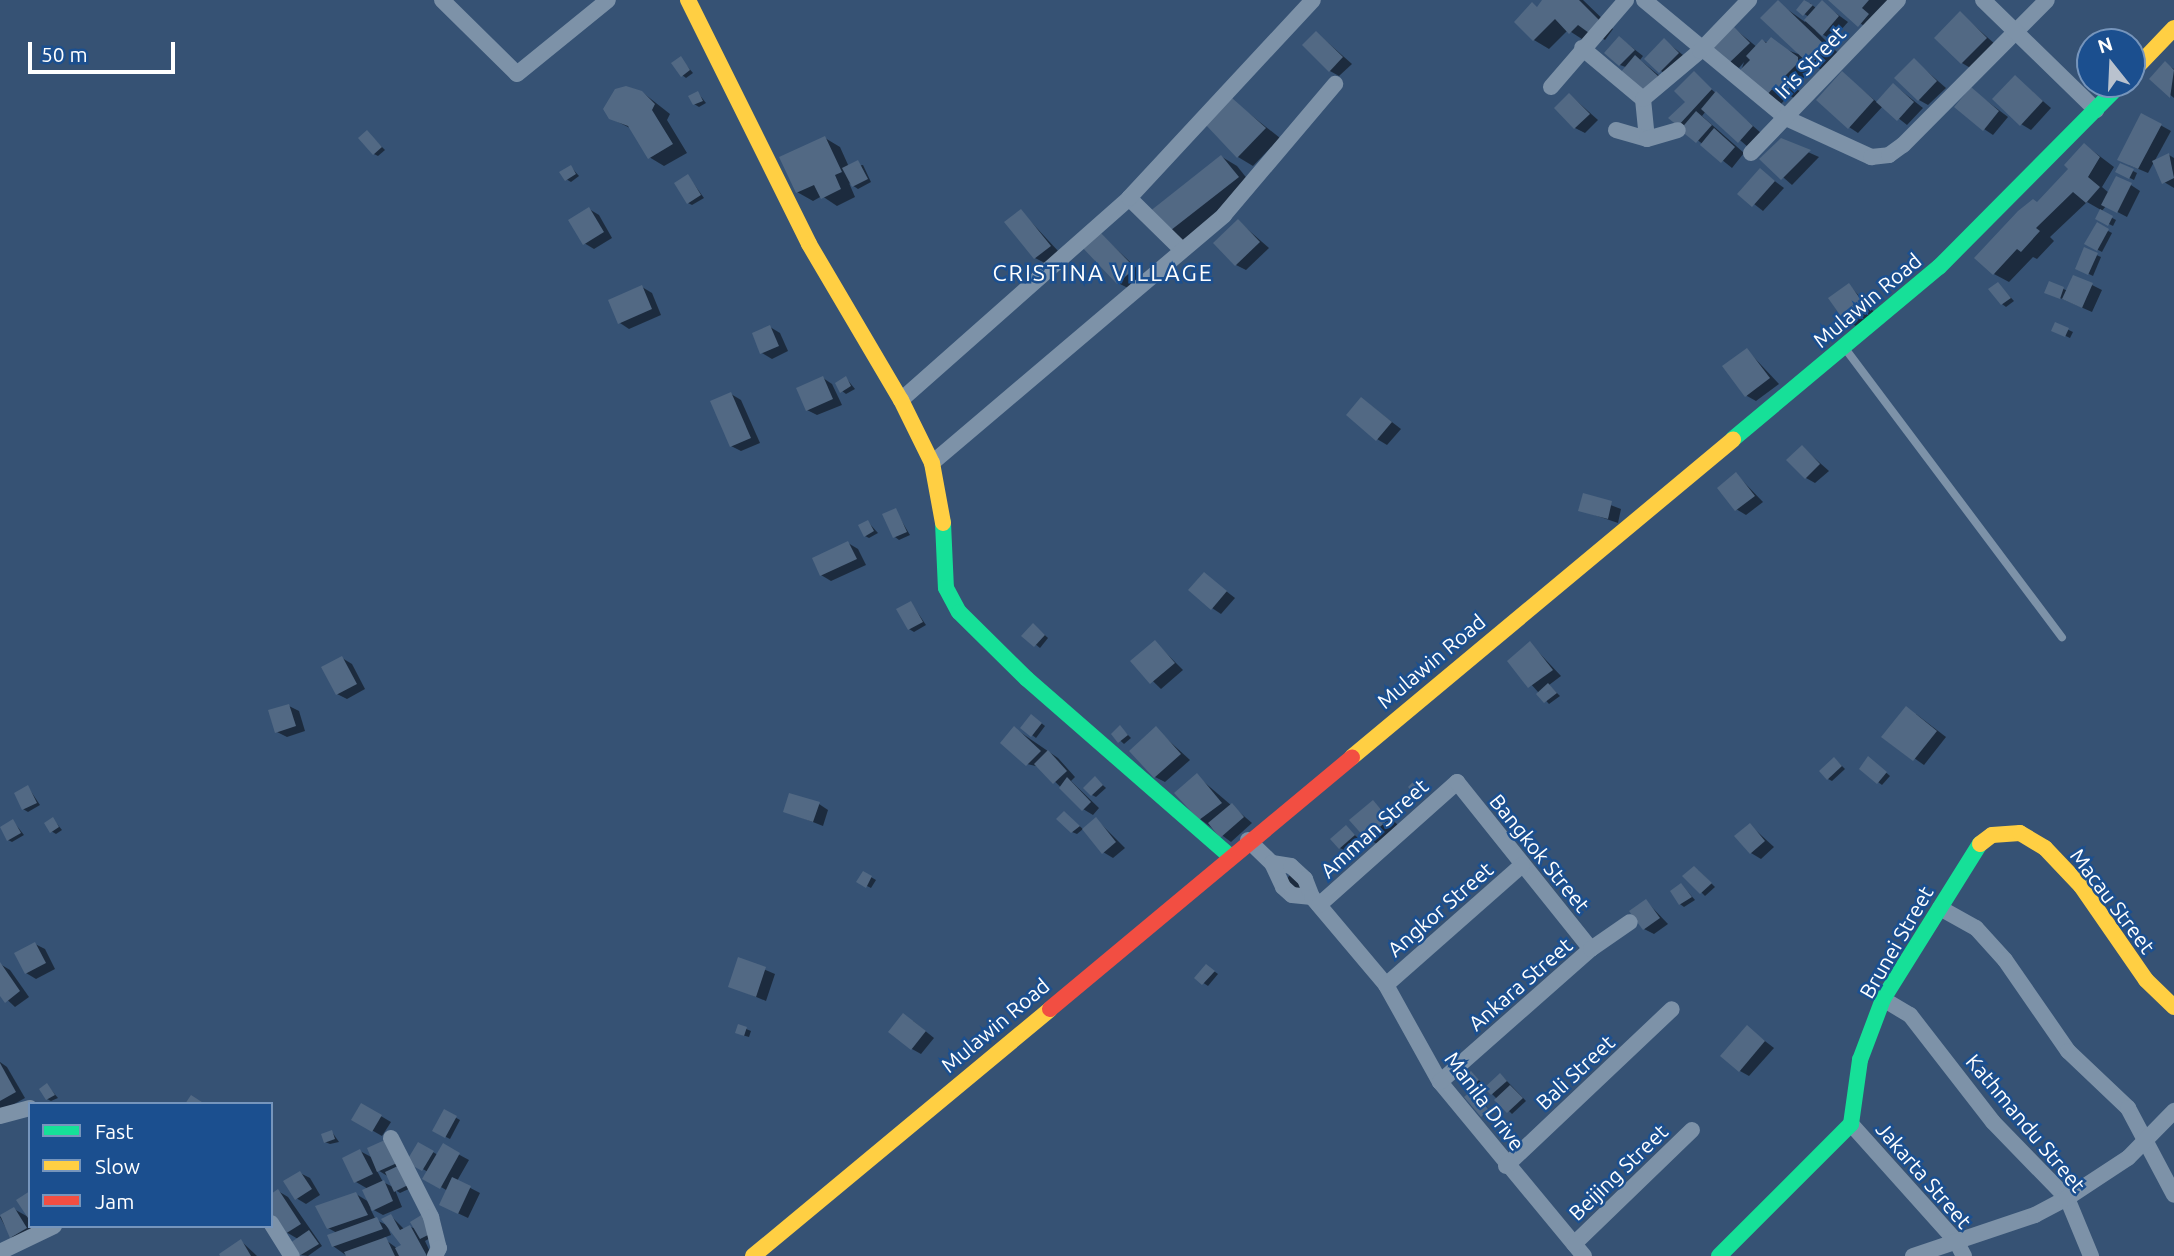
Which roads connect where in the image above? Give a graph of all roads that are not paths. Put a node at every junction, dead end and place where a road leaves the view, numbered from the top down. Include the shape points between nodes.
1 (442, 0) edge
2 (608, 0) edge
3 (688, 0) edge
4 (1313, 0) edge
5 (1626, 0) edge
6 (1644, 0) edge
7 (1749, 0) edge
8 (1898, 0) edge
9 (1983, 0) edge
10 (2046, 0) edge
11 (2174, 28) edge
12 (2016, 31) junction
13 (1582, 48) junction
14 (1700, 51) junction
15 (2146, 57) edge
16 (1335, 84) dead end
17 (1551, 87) dead end
18 (2108, 98) edge
19 (1643, 99) junction
20 (2096, 110) junction
21 (1786, 118) junction
22 (1616, 130) dead end
23 (1678, 130) dead end
24 (1647, 139) junction
25 (1751, 153) dead end
26 (1129, 198) junction
27 (1182, 250) junction
28 (1844, 347) junction
29 (901, 400) junction
30 (932, 463) junction
31 (2062, 637) dead end
32 (1457, 782) joint
33 (1248, 840) junction
34 (1973, 849) joint
35 (1229, 855) junction
36 (1522, 865) junction
37 (1316, 901) junction
38 (1940, 908) junction
39 (1630, 922) dead end
40 (1591, 949) junction
41 (1386, 985) junction
42 (1883, 999) junction
43 (2174, 1007) edge
44 (1672, 1009) dead end
45 (1440, 1082) junction
46 (28, 1109) edge
47 (2174, 1111) edge
48 (0, 1116) edge
49 (1851, 1124) junction
50 (1692, 1130) dead end
51 (391, 1138) dead end
52 (2147, 1138) junction
53 (1506, 1166) junction
54 (2174, 1195) edge
55 (2067, 1198) junction
56 (273, 1226) edge
57 (50, 1228) edge
58 (1956, 1241) junction
59 (1579, 1250) edge
60 (0, 1252) edge
61 (292, 1256) edge
62 (435, 1256) edge
63 (753, 1256) edge
64 (1719, 1256) edge
65 (1913, 1256) edge
66 (1964, 1256) edge
67 (2091, 1256) edge

1 - 2 street via 517,74
3 - 29 main road via 809,244
4 - 26 street
5 - 13 street
6 - 14 street
7 - 14 street
8 - 21 street, Iris Street
9 - 12 street
10 - 12 street
11 - 15 main road
12 - 20 street
12 - 21 street via 1889,155 1871,157
13 - 17 street
13 - 19 street
14 - 19 street
14 - 21 street
16 - 27 street via 1224,215
18 - 20 main road, Mulawin Road
19 - 24 street
20 - 28 main road, Mulawin Road via 1939,267
21 - 25 street, Iris Street
22 - 24 street
23 - 24 street
26 - 27 street
26 - 29 street
27 - 30 street
28 - 31 lane
28 - 33 main road, Mulawin Road
29 - 30 main road
30 - 35 main road via 942,503 941,558 946,588 960,612 1027,679
32 - 36 street, Bangkok Street
32 - 37 street, Amman Street
33 - 35 main road, Mulawin Road
33 - 37 street, Manila Drive via 1272,863 1291,866 1305,879
34 - 38 main road, Brunei Street
34 - 43 main road, Macau Street via 1992,835 2020,833 2045,848 2081,886 2146,980
35 - 63 main road, Mulawin Road
36 - 40 street, Bangkok Street
36 - 41 street, Angkor Street
37 - 41 street, Manila Drive
38 - 42 main road, Brunei Street
38 - 52 street via 1976,928 2005,960 2068,1051 2109,1087
39 - 40 street, Ankara Street
40 - 45 street, Ankara Street
41 - 45 street, Manila Drive
42 - 49 main road, Brunei Street via 1860,1060
42 - 55 street, Kathmandu Street via 1910,1015 1993,1122
44 - 53 street, Bali Street
45 - 53 street, Manila Drive
46 - 48 street
47 - 52 street
49 - 58 street, Jakarta Street
49 - 64 main road
50 - 59 street, Beijing Street
51 - 62 street via 431,1217 439,1248
52 - 54 street
52 - 55 street via 2128,1158
53 - 59 street, Manila Drive
55 - 58 street via 2035,1215
55 - 67 street, Kathmandu Street
56 - 61 street
57 - 60 street
58 - 65 street
58 - 66 street, Jakarta Street

